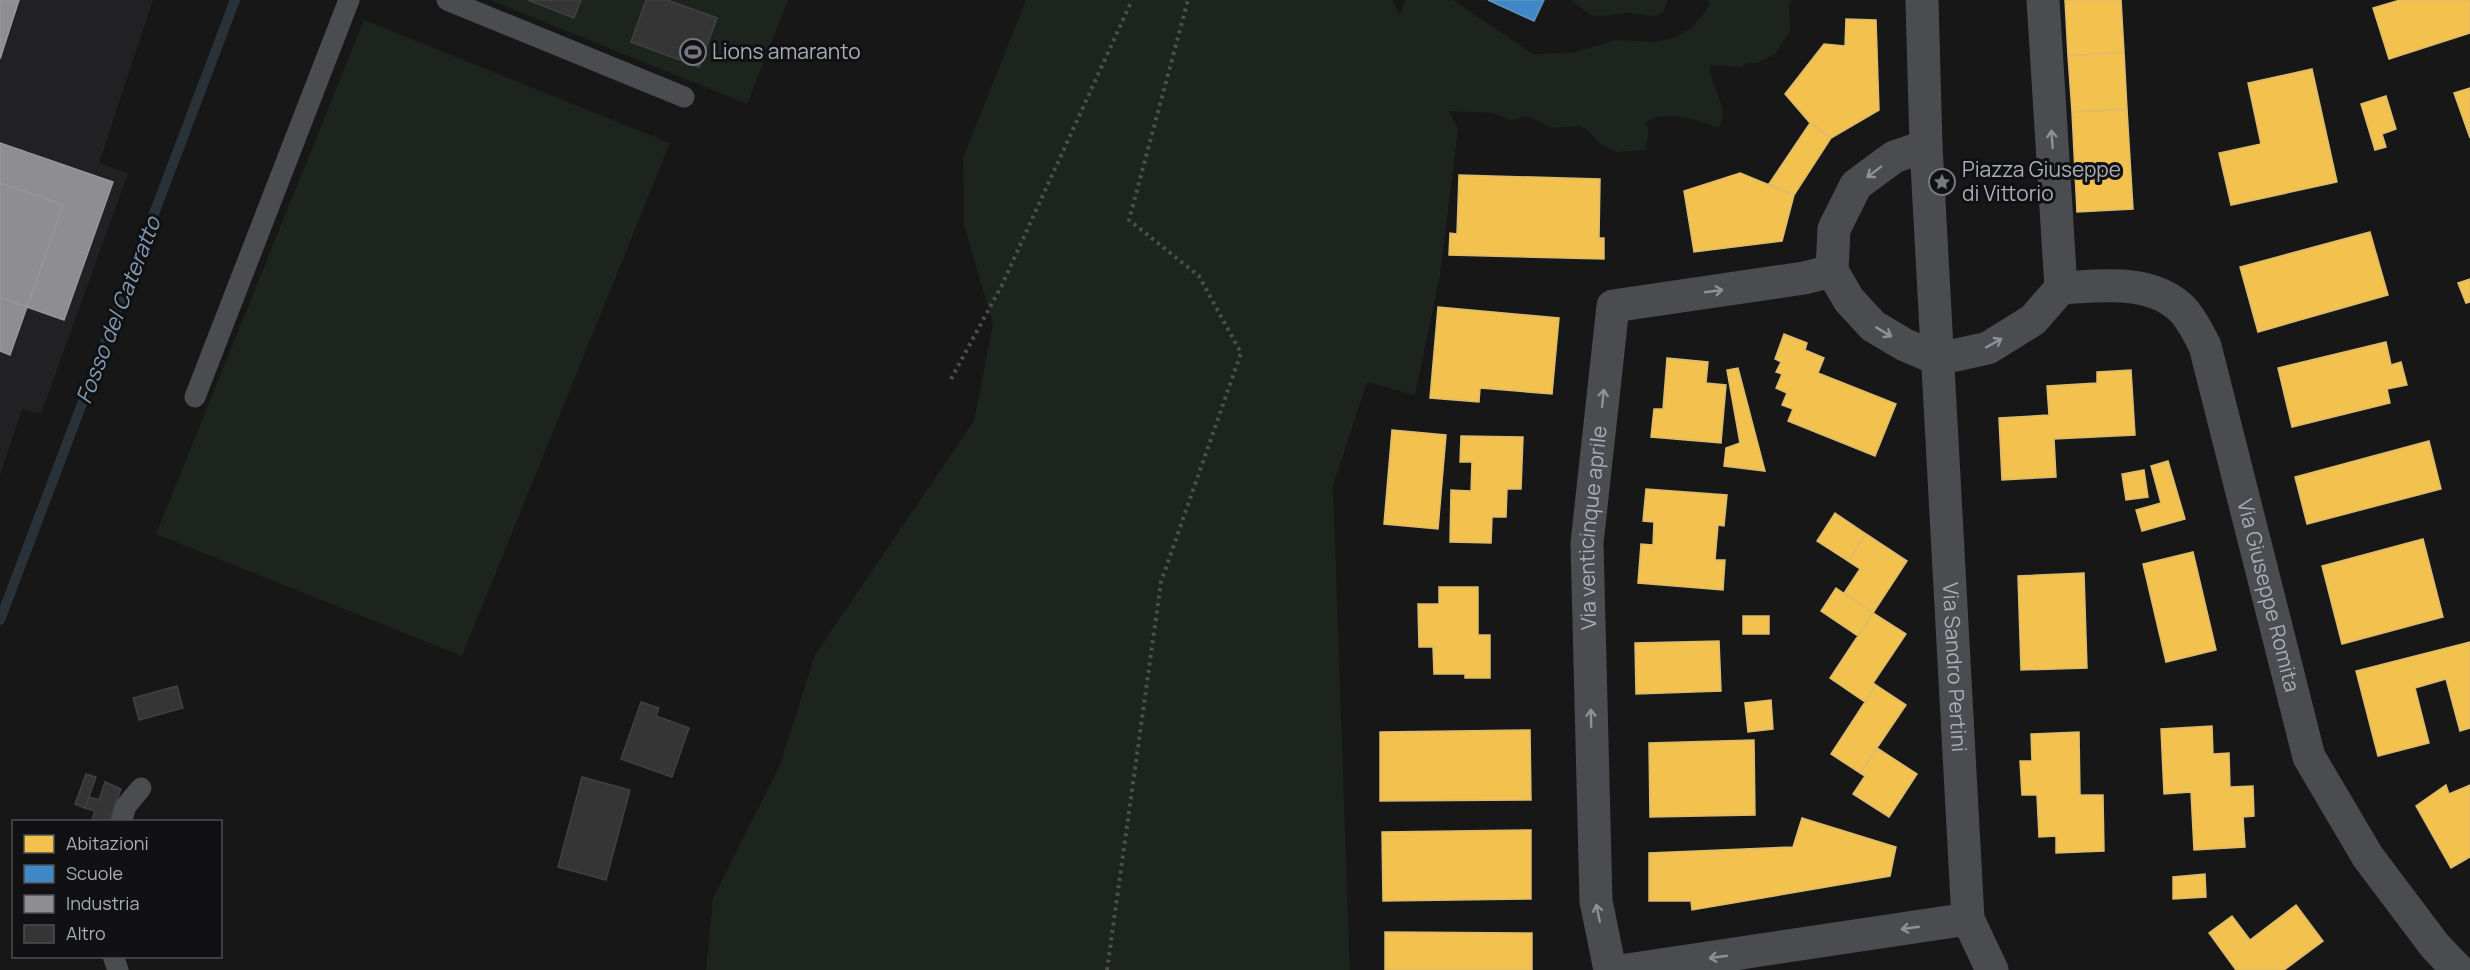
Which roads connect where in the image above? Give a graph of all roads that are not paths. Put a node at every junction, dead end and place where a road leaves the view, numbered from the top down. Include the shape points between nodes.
1 (349, 0) edge
2 (447, 0) edge
3 (1922, 0) edge
4 (2043, 0) edge
5 (684, 97) dead end
6 (1926, 146) junction
7 (1832, 271) junction
8 (2061, 288) junction
9 (1938, 359) junction
10 (195, 397) dead end
11 (141, 788) dead end
12 (122, 820) edge
13 (1968, 919) junction
14 (1610, 970) edge
15 (1627, 970) edge
16 (1992, 970) edge
17 (2458, 970) edge

1 - 10 lane
2 - 5 lane
3 - 6 street
8 -> 4 street
6 -> 7 street via 1893,157 1856,185 1834,229
6 - 9 street
7 -> 9 street via 1849,300 1873,326
14 -> 7 street, Via venticinque aprile via 1596,901 1587,543 1613,306
9 -> 8 street via 1988,348 2033,320
8 - 17 street, Via Giuseppe Romita via 2105,285 2149,290 2183,310 2197,330 2205,346 2309,757 2368,857 2434,946
9 - 13 street, Via Sandro Pertini
11 - 12 lane via 126,806
13 -> 15 street
13 - 16 street, Via Sandro Pertini

